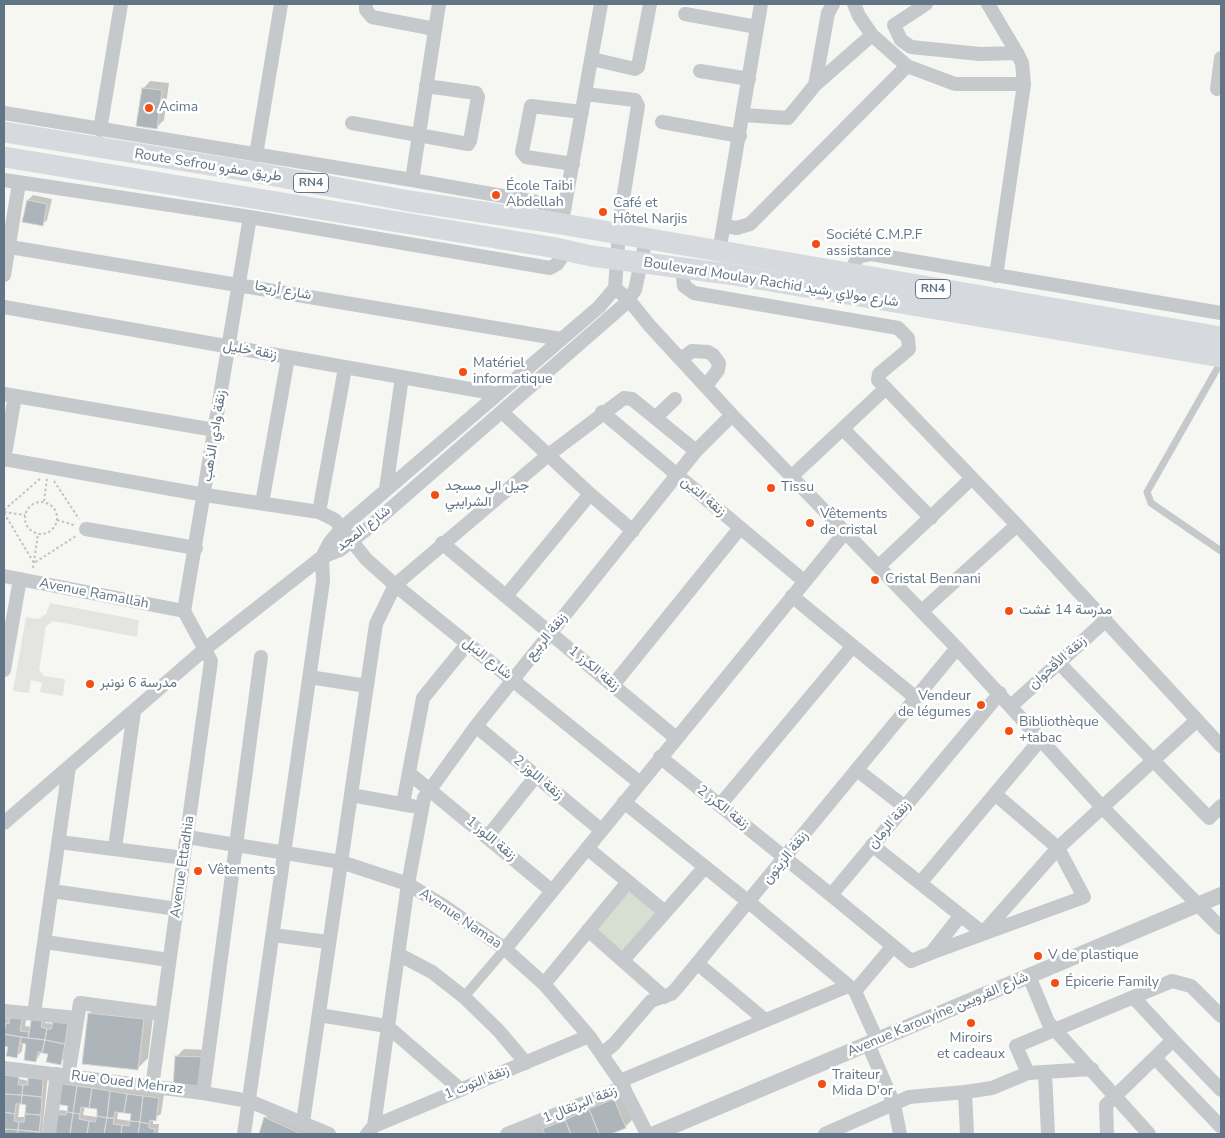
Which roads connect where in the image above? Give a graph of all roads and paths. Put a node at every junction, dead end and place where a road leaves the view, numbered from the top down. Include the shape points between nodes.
1 (120, 4) edge
2 (281, 4) edge
3 (366, 4) edge
4 (439, 4) edge
5 (601, 4) edge
6 (650, 4) edge
7 (760, 4) edge
8 (833, 4) edge
9 (854, 4) edge
10 (926, 4) edge
11 (988, 4) edge
12 (685, 14) dead end
13 (757, 27) junction
14 (435, 29) junction
15 (872, 35) junction
16 (1018, 53) junction
17 (1221, 58) edge
18 (592, 59) junction
19 (907, 66) junction
20 (700, 71) dead end
21 (749, 79) junction
22 (1024, 84) junction
23 (816, 85) junction
24 (426, 86) junction
25 (1217, 89) dead end
26 (585, 94) junction
27 (582, 112) junction
28 (4, 113) edge
29 (743, 115) junction
30 (662, 122) dead end
31 (352, 123) dead end
32 (100, 130) junction
33 (4, 132) edge
34 (418, 136) junction
35 (740, 136) junction
36 (256, 155) junction
37 (4, 157) edge
38 (573, 164) junction
39 (4, 180) edge
40 (412, 180) junction
41 (19, 183) junction
42 (564, 216) junction
43 (250, 218) junction
44 (724, 226) junction
45 (619, 235) junction
46 (646, 239) junction
47 (6, 246) edge
48 (566, 251) junction
49 (719, 252) junction
50 (618, 260) junction
51 (642, 263) junction
52 (682, 268) junction
53 (849, 274) junction
54 (4, 275) edge
55 (996, 276) junction
56 (239, 284) junction
57 (615, 288) junction
58 (629, 300) junction
59 (4, 307) edge
60 (1221, 313) edge
61 (1221, 337) edge
62 (561, 339) junction
63 (229, 347) junction
64 (1221, 356) edge
65 (288, 358) junction
66 (681, 360) junction
67 (1221, 362) edge
68 (345, 368) junction
69 (402, 377) junction
70 (706, 386) junction
71 (886, 388) junction
72 (498, 394) junction
73 (9, 395) edge
74 (675, 399) dead end
75 (502, 412) junction
76 (602, 412) junction
77 (732, 415) junction
78 (655, 418) junction
79 (843, 429) junction
80 (215, 430) junction
81 (696, 451) junction
82 (547, 456) junction
83 (4, 459) edge
84 (48, 472) junction
85 (678, 475) junction
86 (792, 476) junction
87 (972, 478) junction
88 (386, 489) junction
89 (590, 494) junction
90 (205, 495) junction
91 (44, 502) junction
92 (262, 504) junction
93 (4, 512) edge
94 (319, 512) junction
95 (25, 515) junction
96 (931, 518) junction
97 (57, 520) junction
98 (1017, 525) junction
99 (342, 528) junction
100 (740, 528) junction
101 (86, 529) junction
102 (633, 530) junction
103 (846, 531) junction
104 (38, 534) junction
105 (352, 541) junction
106 (442, 543) junction
107 (196, 548) junction
108 (1221, 551) edge
109 (322, 557) junction
110 (34, 564) junction
111 (879, 566) junction
112 (4, 576) edge
113 (25, 580) junction
114 (804, 581) junction
115 (396, 585) junction
116 (506, 596) junction
117 (792, 596) junction
118 (184, 611) junction
119 (922, 611) junction
120 (1106, 620) junction
121 (550, 633) junction
122 (6, 638) edge
123 (467, 644) junction
124 (852, 647) junction
125 (957, 648) junction
126 (205, 649) junction
127 (261, 658) dead end
128 (1059, 662) junction
129 (4, 670) edge
130 (309, 677) junction
131 (512, 679) junction
132 (613, 685) junction
133 (367, 686) junction
134 (1000, 693) junction
135 (916, 698) junction
136 (1011, 706) junction
137 (134, 711) junction
138 (1197, 720) junction
139 (476, 726) junction
140 (676, 738) junction
141 (1041, 739) junction
142 (1221, 746) edge
143 (660, 757) junction
144 (1153, 760) junction
145 (69, 767) junction
146 (857, 770) junction
147 (409, 774) junction
148 (536, 776) junction
149 (640, 783) junction
150 (428, 789) junction
151 (995, 794) junction
152 (351, 796) junction
153 (624, 802) junction
154 (403, 804) junction
155 (720, 805) junction
156 (1221, 806) edge
157 (905, 807) junction
158 (1102, 807) junction
159 (421, 808) junction
160 (6, 819) edge
161 (601, 830) junction
162 (488, 836) junction
163 (187, 837) junction
164 (59, 842) junction
165 (235, 844) junction
166 (872, 846) junction
167 (115, 848) junction
168 (587, 848) junction
169 (1058, 848) junction
170 (284, 851) junction
171 (184, 858) junction
172 (786, 858) junction
173 (341, 862) junction
174 (705, 867) junction
175 (628, 882) junction
176 (921, 882) junction
177 (408, 884) junction
178 (552, 890) junction
179 (52, 891) junction
180 (831, 894) junction
181 (1221, 895) edge
182 (750, 903) junction
183 (1198, 904) junction
184 (177, 909) junction
185 (665, 912) junction
186 (960, 915) junction
187 (1221, 928) edge
188 (588, 930) junction
189 (983, 934) junction
190 (273, 935) junction
191 (46, 942) junction
192 (328, 942) junction
193 (893, 946) junction
194 (504, 949) junction
195 (931, 953) junction
196 (398, 954) junction
197 (169, 960) junction
198 (623, 960) junction
199 (698, 964) junction
200 (1029, 976) junction
201 (544, 984) junction
202 (851, 988) junction
203 (464, 996) junction
204 (664, 997) junction
205 (1134, 998) junction
206 (4, 1011) edge
207 (34, 1014) junction
208 (162, 1014) junction
209 (319, 1015) junction
210 (1221, 1016) edge
211 (77, 1018) junction
212 (765, 1020) junction
213 (387, 1026) junction
214 (1055, 1030) junction
215 (589, 1036) junction
216 (1173, 1040) junction
217 (872, 1042) junction
218 (602, 1054) junction
219 (1155, 1058) junction
220 (526, 1063) junction
221 (4, 1068) edge
222 (1092, 1069) junction
223 (1045, 1072) junction
224 (1028, 1073) junction
225 (62, 1075) junction
226 (622, 1084) junction
227 (152, 1087) junction
228 (462, 1090) junction
229 (1221, 1091) edge
230 (965, 1092) junction
231 (203, 1093) junction
232 (1116, 1095) junction
233 (249, 1101) junction
234 (894, 1104) junction
235 (1204, 1109) junction
236 (303, 1122) junction
237 (1221, 1127) edge
238 (371, 1130) edge
239 (829, 1133) edge
240 (49, 1134) edge
241 (244, 1134) edge
242 (329, 1134) edge
243 (507, 1134) edge
244 (647, 1134) edge
245 (654, 1134) edge
246 (900, 1134) edge
247 (967, 1134) edge
248 (1048, 1134) edge
249 (1107, 1134) edge
250 (1149, 1134) edge

1 - 32 street
2 - 36 street
3 - 14 street via 366,10 372,17
4 - 14 street
5 - 18 street
6 - 18 street via 638,67
7 - 13 street
8 - 23 street via 828,13
9 - 15 street
10 - 16 street via 894,25 901,40 911,47 980,54
11 - 16 street
12 - 13 street
13 - 21 street
14 - 24 street
15 - 19 street
15 - 23 street
16 - 22 street
17 - 25 street
18 - 26 street
19 - 22 street via 955,84
19 - 44 street via 750,224 737,228
20 - 21 street
21 - 29 street
22 - 55 street
23 - 29 street via 788,118
24 - 34 street
24 - 34 street via 473,92 478,97 468,144
26 - 27 street
26 - 45 street via 637,102
27 - 38 street
27 - 38 street via 532,106 522,152 526,157
28 - 32 street
29 - 35 street
30 - 35 street
31 - 34 street
32 - 36 street
33 - 42 main road, Route Sefrou طريق صفرو / RN4
34 - 40 street
35 - 44 street
36 - 40 street
37 - 48 main road, Route Sefrou طريق صفرو / RN4
38 - 42 street
39 - 41 street
40 - 42 street
41 - 43 street
41 - 47 street
42 - 45 main road, Route Sefrou طريق صفرو / RN4
43 - 48 street via 550,268
43 - 56 street, زنقة وادي الذهب
44 - 49 street
45 - 46 main road, Boulevard Moulay Rachid شارع مولاي رشيد / RN4
45 - 50 street
46 - 49 main road, Boulevard Moulay Rachid شارع مولاي رشيد / RN4
46 - 51 street, شارع المجد
47 - 54 street
47 - 56 street, شارع أريحا
48 - 50 main road, Route Sefrou طريق صفرو / RN4
49 - 53 main road, Boulevard Moulay Rachid شارع مولاي رشيد / RN4
50 - 51 main road, Boulevard Moulay Rachid شارع مولاي رشيد / RN4
50 - 57 street
51 - 52 main road, Boulevard Moulay Rachid شارع مولاي رشيد / RN4
51 - 58 street, شارع المجد
52 - 64 main road, Boulevard Moulay Rachid شارع مولاي رشيد / RN4
52 - 71 street via 684,286 694,293 898,328 910,343 909,349 877,377
53 - 55 street via 858,257 871,254
53 - 61 main road, Boulevard Moulay Rachid شارع مولاي رشيد / RN4
55 - 60 street
56 - 62 street, شارع أريحا
56 - 63 street, زنقة وادي الذهب
57 - 58 street
57 - 62 street, شارع المجد
58 - 66 street
58 - 75 street, شارع المجد
59 - 63 street, زنقة خليل
62 - 72 street, شارع المجد
63 - 65 street, زنقة خليل
63 - 80 street, زنقة وادي الذهب
65 - 68 street, زنقة خليل
65 - 92 street
66 - 70 street
66 - 70 street via 692,351 713,355 718,370
67 - 108 lane via 1147,492 1152,503
68 - 69 street, زنقة خليل
68 - 94 street
69 - 72 street, زنقة خليل
69 - 88 street
70 - 77 street
71 - 79 street
71 - 87 street
72 - 88 street, شارع المجد
73 - 80 street
73 - 83 street
74 - 78 street
75 - 82 street
75 - 105 street, شارع المجد
76 - 78 street via 628,397
76 - 82 street
76 - 85 street, زنقة التين
77 - 81 street, زنقة الربيع
77 - 86 street
78 - 81 street
79 - 86 street
79 - 96 street
80 - 90 street, زنقة وادي الذهب
81 - 85 street, زنقة الربيع
82 - 89 street
82 - 106 street
83 - 90 street
84 - 91 path
84 - 93 path
84 - 101 path
85 - 100 street, زنقة التين
85 - 102 street, زنقة الربيع
86 - 103 street
87 - 96 street
87 - 98 street
88 - 99 street, شارع المجد
89 - 102 street
89 - 116 street
90 - 92 street
90 - 107 street, زنقة وادي الذهب
91 - 95 path via 34,503
91 - 97 path via 53,506
92 - 94 street
93 - 95 path
93 - 110 path
94 - 99 street, شارع النبل via 335,520
95 - 104 path via 29,529
96 - 111 street
97 - 101 path
97 - 104 path via 52,529
98 - 119 street
98 - 120 street
99 - 105 street, شارع النبل
99 - 109 street, شارع المجد
100 - 114 street, زنقة التين
100 - 132 street
101 - 107 street
101 - 110 path
102 - 121 street, زنقة الربيع
103 - 111 street
103 - 114 street
104 - 110 path
105 - 109 street, شارع المجد
105 - 115 street, شارع النبل via 366,559
106 - 115 street
106 - 116 street, زنقة الكرز 1
107 - 118 street, زنقة وادي الذهب
109 - 126 street
109 - 130 street via 322,582
110 - 113 path
111 - 119 street
112 - 113 street, Avenue Ramallah
113 - 118 street, Avenue Ramallah
113 - 122 street
114 - 117 street
115 - 123 street, شارع النبل
115 - 133 street via 376,624
116 - 121 street, زنقة الكرز 1
117 - 124 street
117 - 140 street
118 - 126 street
119 - 125 street
120 - 128 street, زنقة الأقحوان
120 - 138 street
121 - 131 street, زنقة الربيع
121 - 132 street, زنقة الكرز 1
122 - 129 street
123 - 131 street, شارع النبل
123 - 147 street via 423,698
124 - 135 street
124 - 155 street
125 - 134 street
125 - 135 street, زنقة الزيتون
126 - 137 street
126 - 163 street, Avenue Ettadhia via 212,662
127 - 165 street
128 - 136 street, زنقة الأقحوان
128 - 144 street
130 - 133 street
130 - 170 street
131 - 139 street, زنقة الربيع
131 - 149 street, شارع النبل
132 - 140 street, زنقة الكرز 1
133 - 152 street
134 - 136 street
134 - 157 street, زنقة الرمان
135 - 146 street, زنقة الزيتون
136 - 141 street
137 - 145 street
137 - 167 street
138 - 142 street
138 - 144 street
139 - 148 street, زنقة اللوز 2
139 - 150 street, زنقة الربيع
140 - 143 street
141 - 151 street
141 - 158 street
143 - 149 street
143 - 155 street, زنقة الكرز 2
144 - 156 street via 1209,818
144 - 158 street
145 - 160 street
145 - 164 street
146 - 157 street
146 - 172 street, زنقة الزيتون
147 - 150 street, زنقة اللوز 1
147 - 154 street
148 - 161 street, زنقة اللوز 2
148 - 162 street
149 - 153 street
150 - 159 street, زنقة الربيع
150 - 162 street, زنقة اللوز 1
151 - 169 street
151 - 176 street
152 - 154 street
152 - 173 street
153 - 161 street
153 - 174 street
154 - 159 street
155 - 172 street, زنقة الكرز 2
157 - 166 street, زنقة الرمان
158 - 169 street
158 - 183 street
159 - 177 street, زنقة الربيع
161 - 168 street
162 - 178 street, زنقة اللوز 1
163 - 165 street, Avenue Namaa
163 - 171 street, Avenue Ettadhia
164 - 167 street
164 - 179 street
165 - 170 street, Avenue Namaa
165 - 231 street
166 - 176 street
166 - 180 street, زنقة الرمان
167 - 171 street
168 - 175 street
168 - 178 street
169 - 189 street
169 - 189 street via 1084,897
170 - 173 street, Avenue Namaa
170 - 190 street
171 - 184 street, Avenue Ettadhia
172 - 180 street, زنقة الكرز 2
172 - 182 street, زنقة الزيتون
173 - 177 street, Avenue Namaa
173 - 192 street
174 - 182 street
174 - 185 street
175 - 185 street
175 - 188 street
176 - 186 street
177 - 194 street, Avenue Namaa
177 - 196 street, زنقة الربيع
178 - 194 street
179 - 184 street
179 - 191 street
180 - 193 street
181 - 183 street, Avenue Karouyine شارع القرويين
182 - 199 street, زنقة الزيتون
182 - 202 street
183 - 187 street
183 - 200 street, Avenue Karouyine شارع القرويين
184 - 197 street, Avenue Ettadhia
185 - 198 street
186 - 189 street
186 - 195 street
188 - 198 street
188 - 201 street
189 - 195 street
190 - 192 street
190 - 233 street
191 - 197 street
191 - 207 street
192 - 209 street
193 - 195 street via 911,961
193 - 202 street
194 - 201 street, Avenue Namaa
194 - 203 street
196 - 203 street via 432,972
196 - 213 street, زنقة الربيع
197 - 208 street, Avenue Ettadhia
198 - 204 street
199 - 204 street, زنقة الزيتون via 676,990
199 - 212 street
200 - 214 street via 1048,1022
200 - 217 street, Avenue Karouyine شارع القرويين
201 - 215 street, Avenue Namaa
202 - 212 street, زنقة البرتقال 1
202 - 217 street
203 - 220 street
204 - 218 street, زنقة الزيتون via 651,1001
205 - 210 street via 1172,981 1191,986
205 - 214 street
205 - 216 street
206 - 207 street
207 - 211 street
208 - 211 street via 80,1003
208 - 227 street, Avenue Ettadhia
209 - 213 street
209 - 236 street
211 - 225 street
212 - 226 street, زنقة البرتقال 1
213 - 228 street
213 - 238 street, زنقة الربيع
214 - 222 street
214 - 224 street via 1016,1046
215 - 218 street, Avenue Namaa
215 - 220 street, زنقة التوت 1
216 - 219 street
216 - 229 street
217 - 234 street
217 - 245 street, Avenue Karouyine شارع القرويين
218 - 226 street, Avenue Namaa
219 - 232 street
219 - 235 street
220 - 228 street, زنقة التوت 1
221 - 225 street, Rue Oued Mehraz
222 - 223 street
222 - 232 street
223 - 224 street
223 - 248 street
224 - 230 street via 992,1088
225 - 227 street, Rue Oued Mehraz
225 - 240 street
226 - 243 street, زنقة البرتقال 1
226 - 244 street, Avenue Namaa
227 - 231 street, Rue Oued Mehraz
228 - 238 street, زنقة التوت 1
229 - 235 street
230 - 234 street via 908,1097
230 - 247 street
231 - 233 street, Rue Oued Mehraz
232 - 249 street via 1106,1105
232 - 250 street
233 - 236 street, Rue Oued Mehraz
233 - 241 street
234 - 239 street
234 - 246 street
235 - 237 street
236 - 242 street, Rue Oued Mehraz

